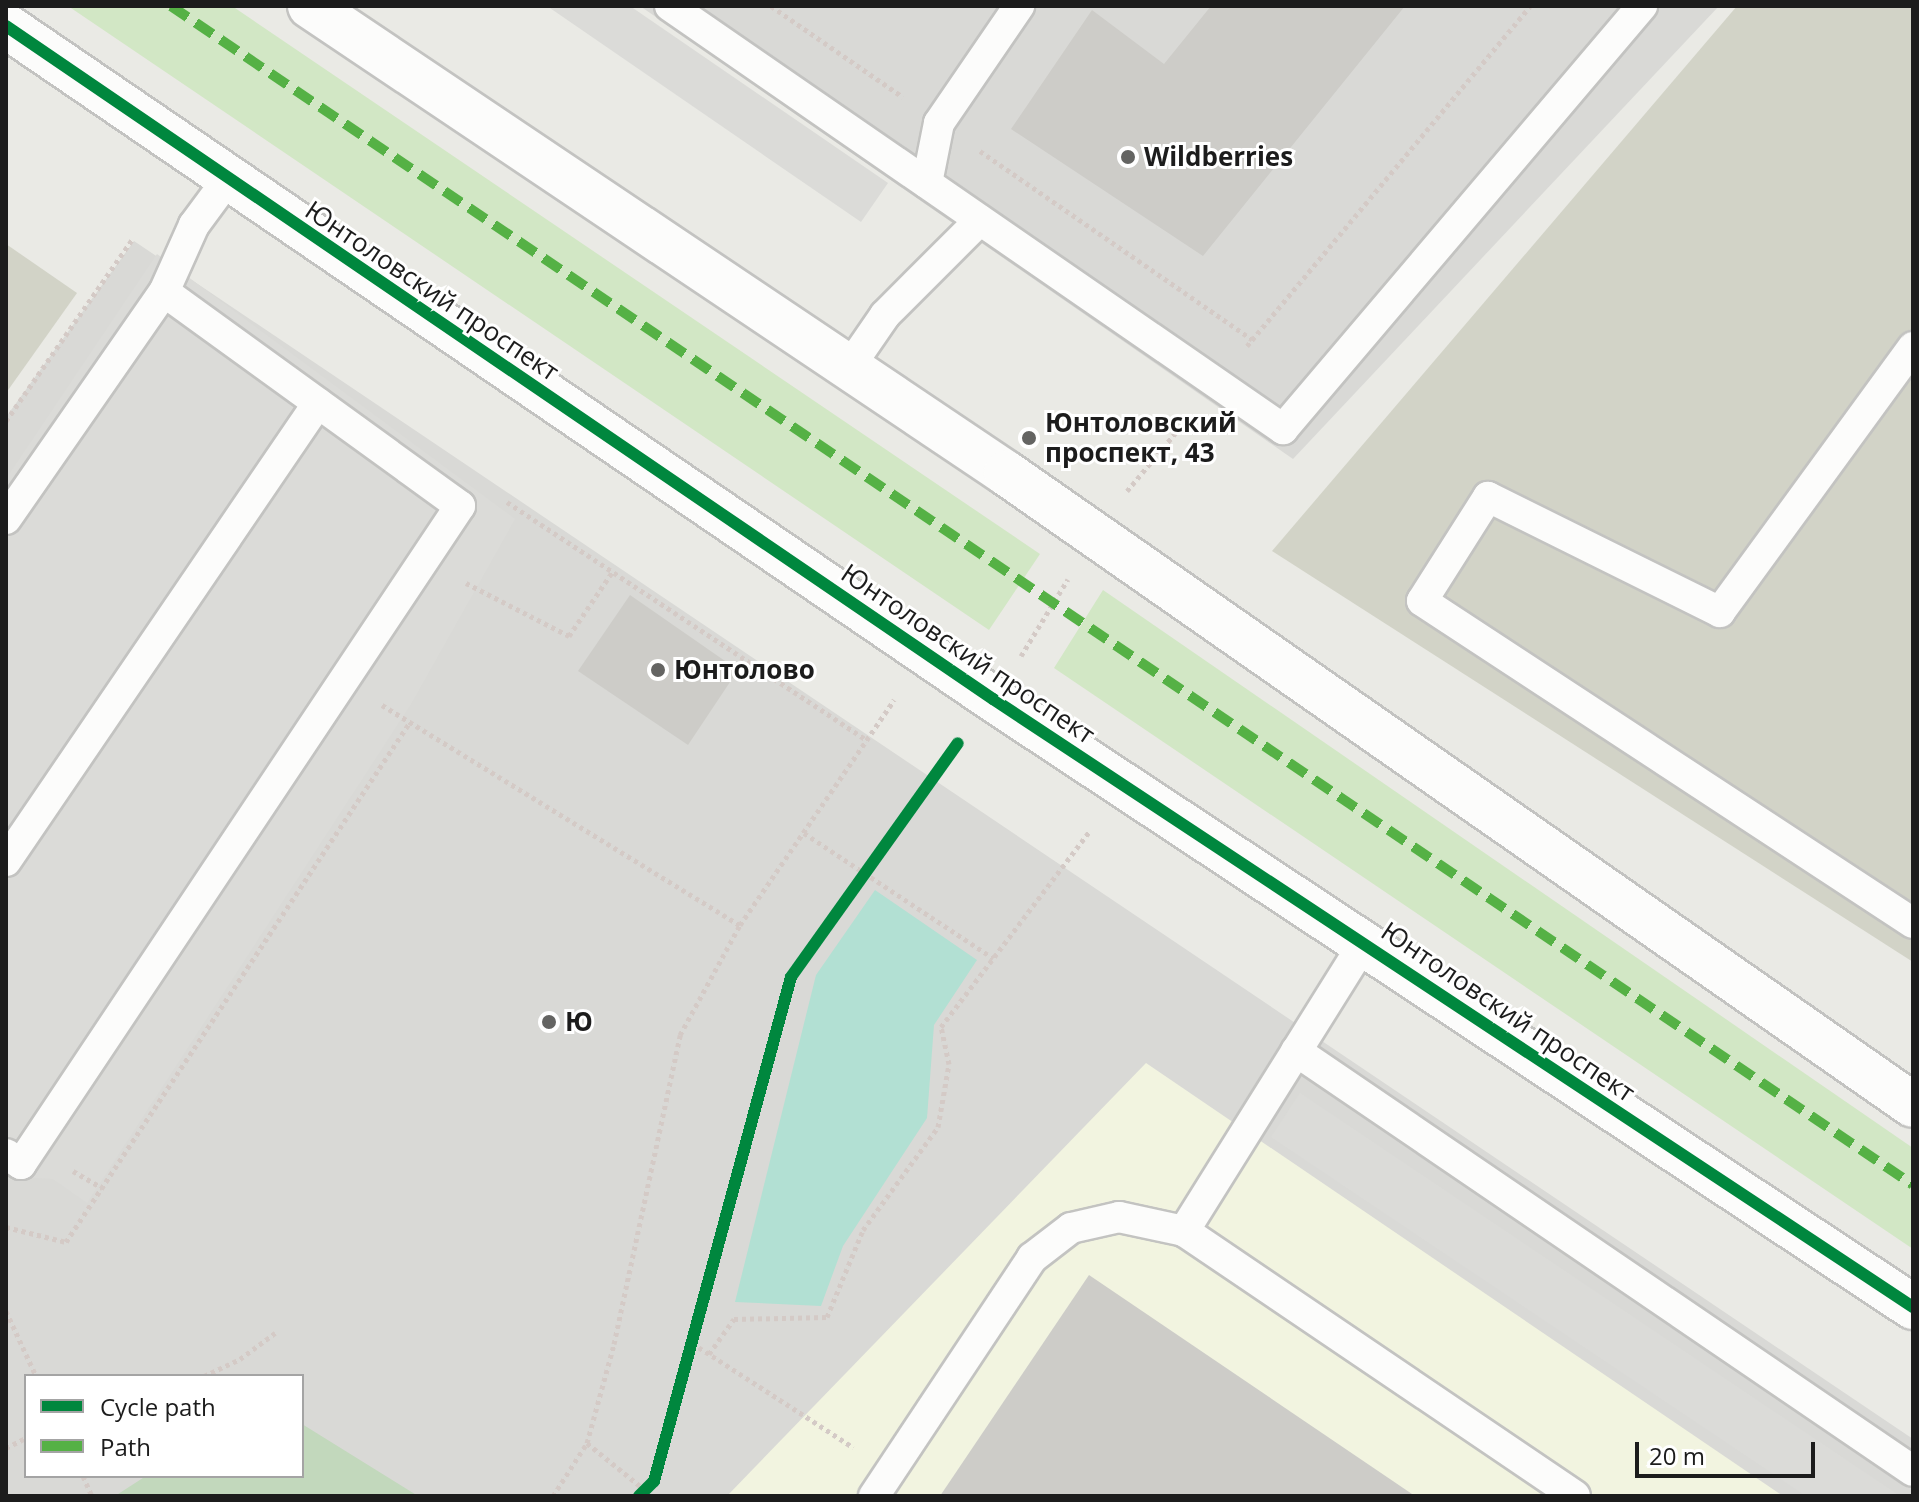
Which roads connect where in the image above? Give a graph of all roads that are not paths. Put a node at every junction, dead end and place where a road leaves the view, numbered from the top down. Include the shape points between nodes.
1 (310, 6) edge
2 (670, 6) edge
3 (1019, 6) edge
4 (1642, 6) edge
5 (6, 26) edge
6 (228, 179) junction
7 (927, 183) junction
8 (980, 220) junction
9 (164, 292) junction
10 (1913, 347) edge
11 (850, 366) junction
12 (318, 403) junction
13 (6, 519) edge
14 (6, 861) edge
15 (1913, 923) edge
16 (1364, 943) junction
17 (1296, 1051) junction
18 (1913, 1105) edge
19 (6, 1154) edge
20 (1184, 1231) junction
21 (1913, 1307) edge
22 (1913, 1471) edge
23 (882, 1484) edge
24 (1575, 1496) edge

1 - 11 street
2 - 7 lane
3 - 7 lane via 939,123
4 - 8 lane via 1283,429
5 - 6 street, Юнтоловский проспект
6 - 9 lane via 194,225
6 - 16 street, Юнтоловский проспект via 993,699
7 - 8 lane
8 - 11 lane via 885,315
9 - 12 lane
9 - 13 lane
10 - 15 lane via 1720,612 1488,497 1422,601
11 - 18 street
12 - 14 lane
12 - 19 lane via 460,506 21,1164
16 - 17 lane
16 - 21 street, Юнтоловский проспект
17 - 20 lane
17 - 22 lane
20 - 23 lane via 1119,1217 1071,1228 1032,1258
20 - 24 lane

